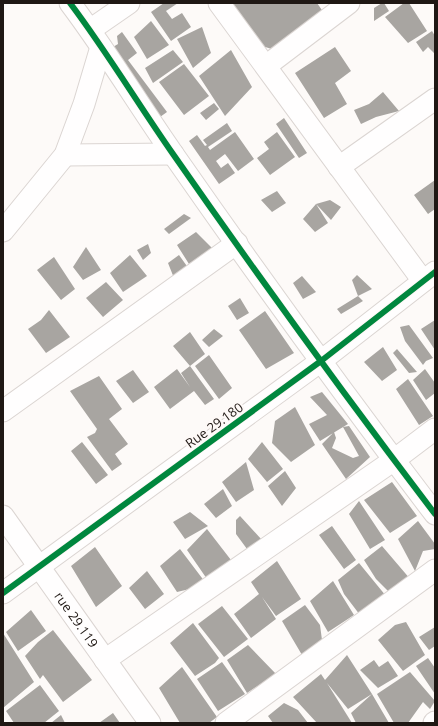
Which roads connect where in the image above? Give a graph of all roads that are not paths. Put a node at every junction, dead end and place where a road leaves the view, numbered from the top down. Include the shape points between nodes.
1 (70, 3) edge
2 (129, 3) edge
3 (219, 3) edge
4 (349, 3) edge
5 (96, 39) junction
6 (266, 66) junction
7 (435, 99) edge
8 (173, 154) junction
9 (65, 155) junction
10 (339, 166) junction
11 (3, 231) edge
12 (237, 243) junction
13 (429, 277) edge
14 (321, 361) junction
15 (3, 411) edge
16 (435, 429) edge
17 (394, 460) junction
18 (435, 514) edge
19 (3, 516) edge
20 (39, 567) junction
21 (435, 570) edge
22 (3, 594) edge
23 (105, 660) junction
24 (150, 723) edge
25 (226, 723) edge

1 - 5 street
2 - 5 street
3 - 6 street
4 - 6 street
5 - 8 street
5 - 9 street via 84,104
6 - 10 street
7 - 10 street
8 - 9 street
8 - 12 street
9 - 11 street
10 - 13 street
12 - 14 street
12 - 15 street
13 - 14 street, Rue 29.180
14 - 17 street
14 - 20 street, Rue 29.180
16 - 17 street
17 - 18 street
17 - 23 street
19 - 20 street, rue 29.119
20 - 22 street, Rue 29.180
20 - 23 street, rue 29.119
21 - 25 street
23 - 24 street, rue 29.119

